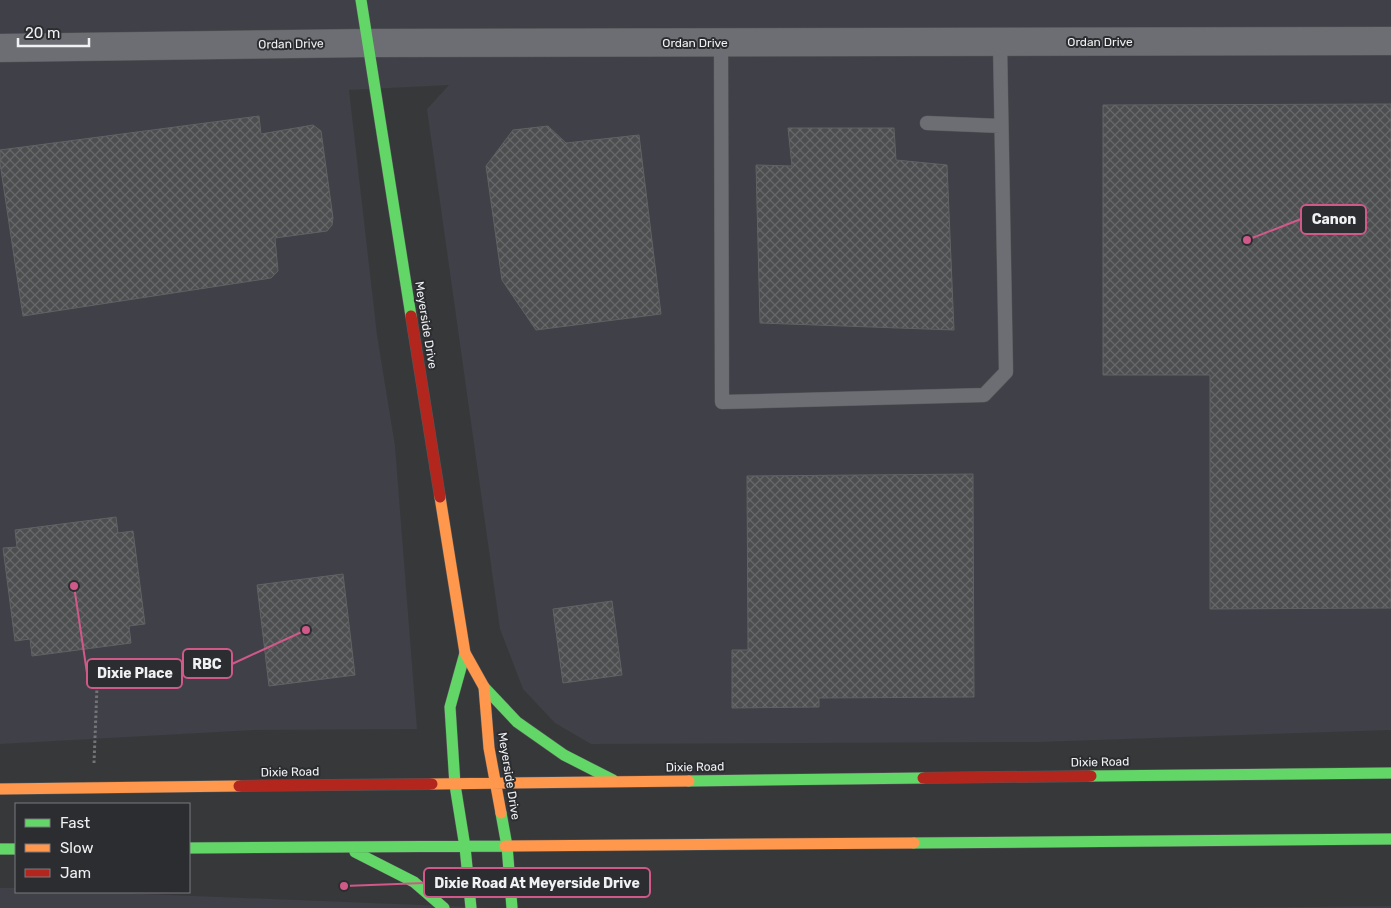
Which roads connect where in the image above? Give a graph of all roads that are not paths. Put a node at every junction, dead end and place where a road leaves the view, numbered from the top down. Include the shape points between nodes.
1 (361, 0) edge
2 (1391, 41) edge
3 (368, 43) junction
4 (721, 43) junction
5 (1000, 43) junction
6 (0, 48) edge
7 (927, 123) dead end
8 (1001, 126) junction
9 (465, 653) junction
10 (484, 687) junction
11 (1391, 773) edge
12 (616, 782) junction
13 (494, 784) junction
14 (455, 785) junction
15 (0, 790) edge
16 (1391, 840) edge
17 (465, 846) junction
18 (507, 846) junction
19 (345, 847) junction
20 (190, 848) edge
21 (0, 849) edge
22 (15, 849) edge
23 (444, 908) edge
24 (470, 908) edge
25 (512, 908) edge

1 - 3 main road, Meyerside Drive
2 - 5 street, Ordan Drive
3 - 4 street, Ordan Drive
3 - 6 street, Ordan Drive
3 - 9 main road, Meyerside Drive
4 - 5 street, Ordan Drive
4 - 8 lane via 722,402 984,394 1006,372
5 - 8 lane
7 - 8 lane
9 - 10 main road, Meyerside Drive
9 - 14 main road, Meyerside Drive via 450,707
10 - 12 main road via 517,722 564,756
10 - 13 main road, Meyerside Drive
11 - 12 main road, Dixie Road
12 - 13 main road, Dixie Road
13 - 14 main road, Dixie Road
13 - 18 main road, Meyerside Drive
14 - 15 main road, Dixie Road
14 - 17 main road, Meyerside Drive
16 - 18 main road
17 - 18 main road
17 - 19 main road
17 - 24 main road, Meyerside Drive
18 - 25 main road, Meyerside Drive
19 - 20 main road
19 - 23 main road via 396,869 435,897
21 - 22 main road

